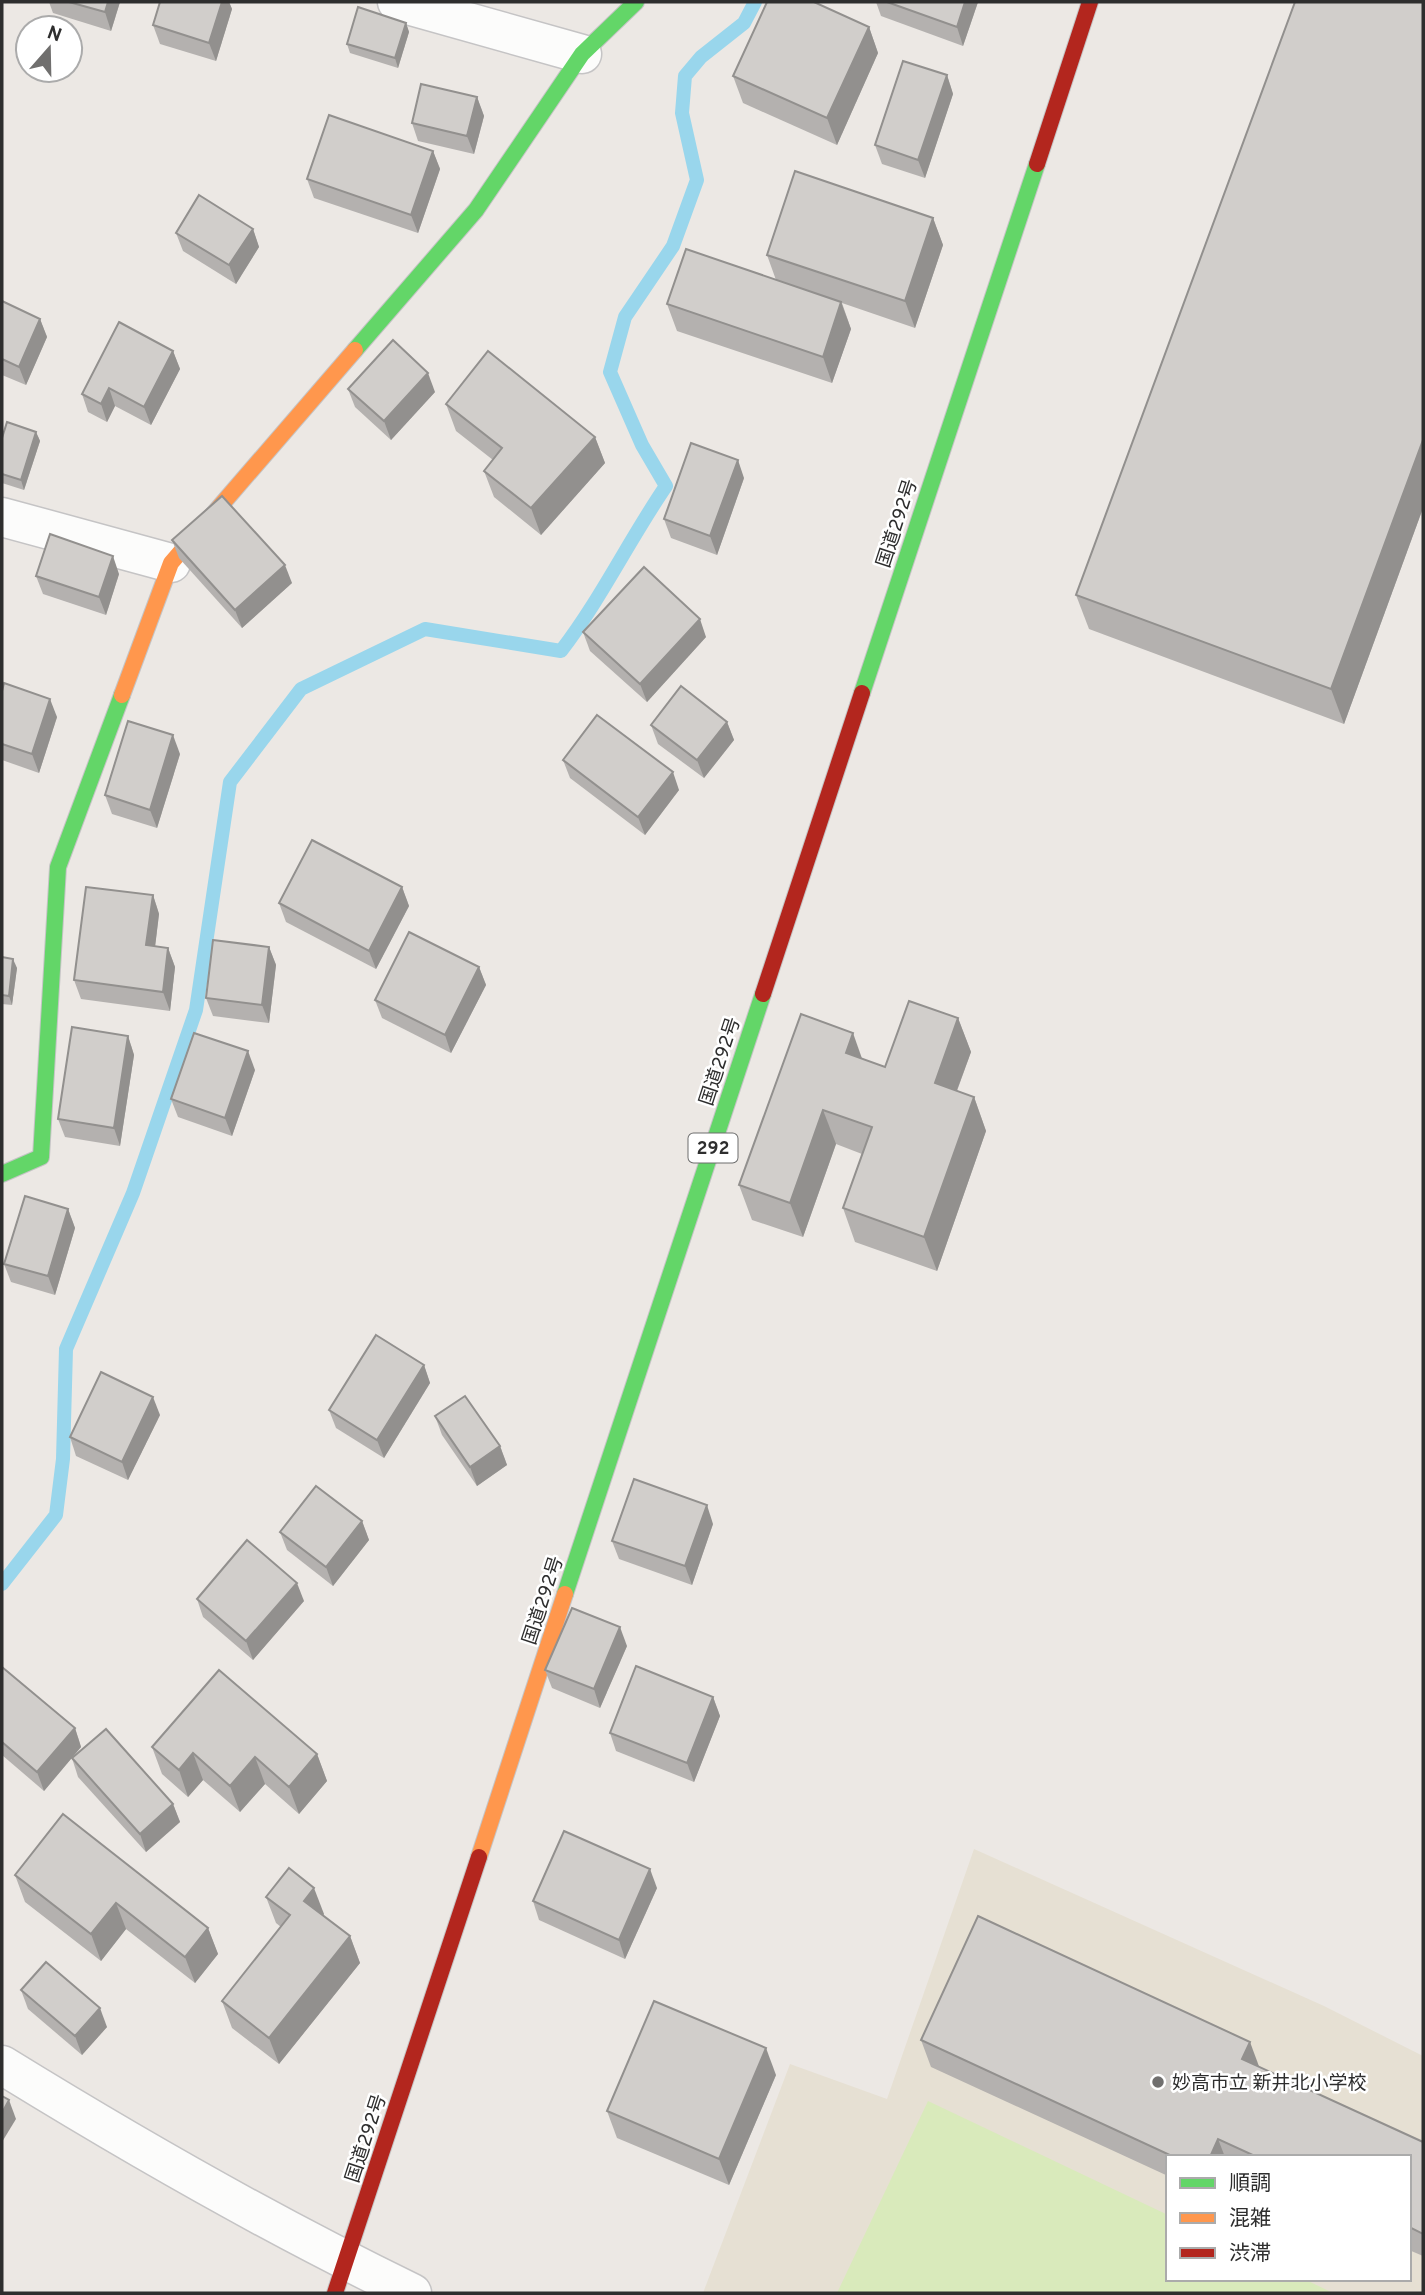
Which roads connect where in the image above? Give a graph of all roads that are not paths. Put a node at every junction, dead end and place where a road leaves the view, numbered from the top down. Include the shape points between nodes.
1 (397, 2) edge
2 (636, 2) edge
3 (1090, 2) edge
4 (582, 54) junction
5 (2, 517) edge
6 (171, 563) junction
7 (2, 1174) edge
8 (2, 2064) edge
9 (341, 2277) edge
10 (412, 2293) edge

1 - 4 street
2 - 4 main road
3 - 9 main road, 国道292号 / 292
4 - 6 main road via 476,209
5 - 6 street
6 - 7 main road via 58,867 41,1157
8 - 9 street
9 - 10 street

